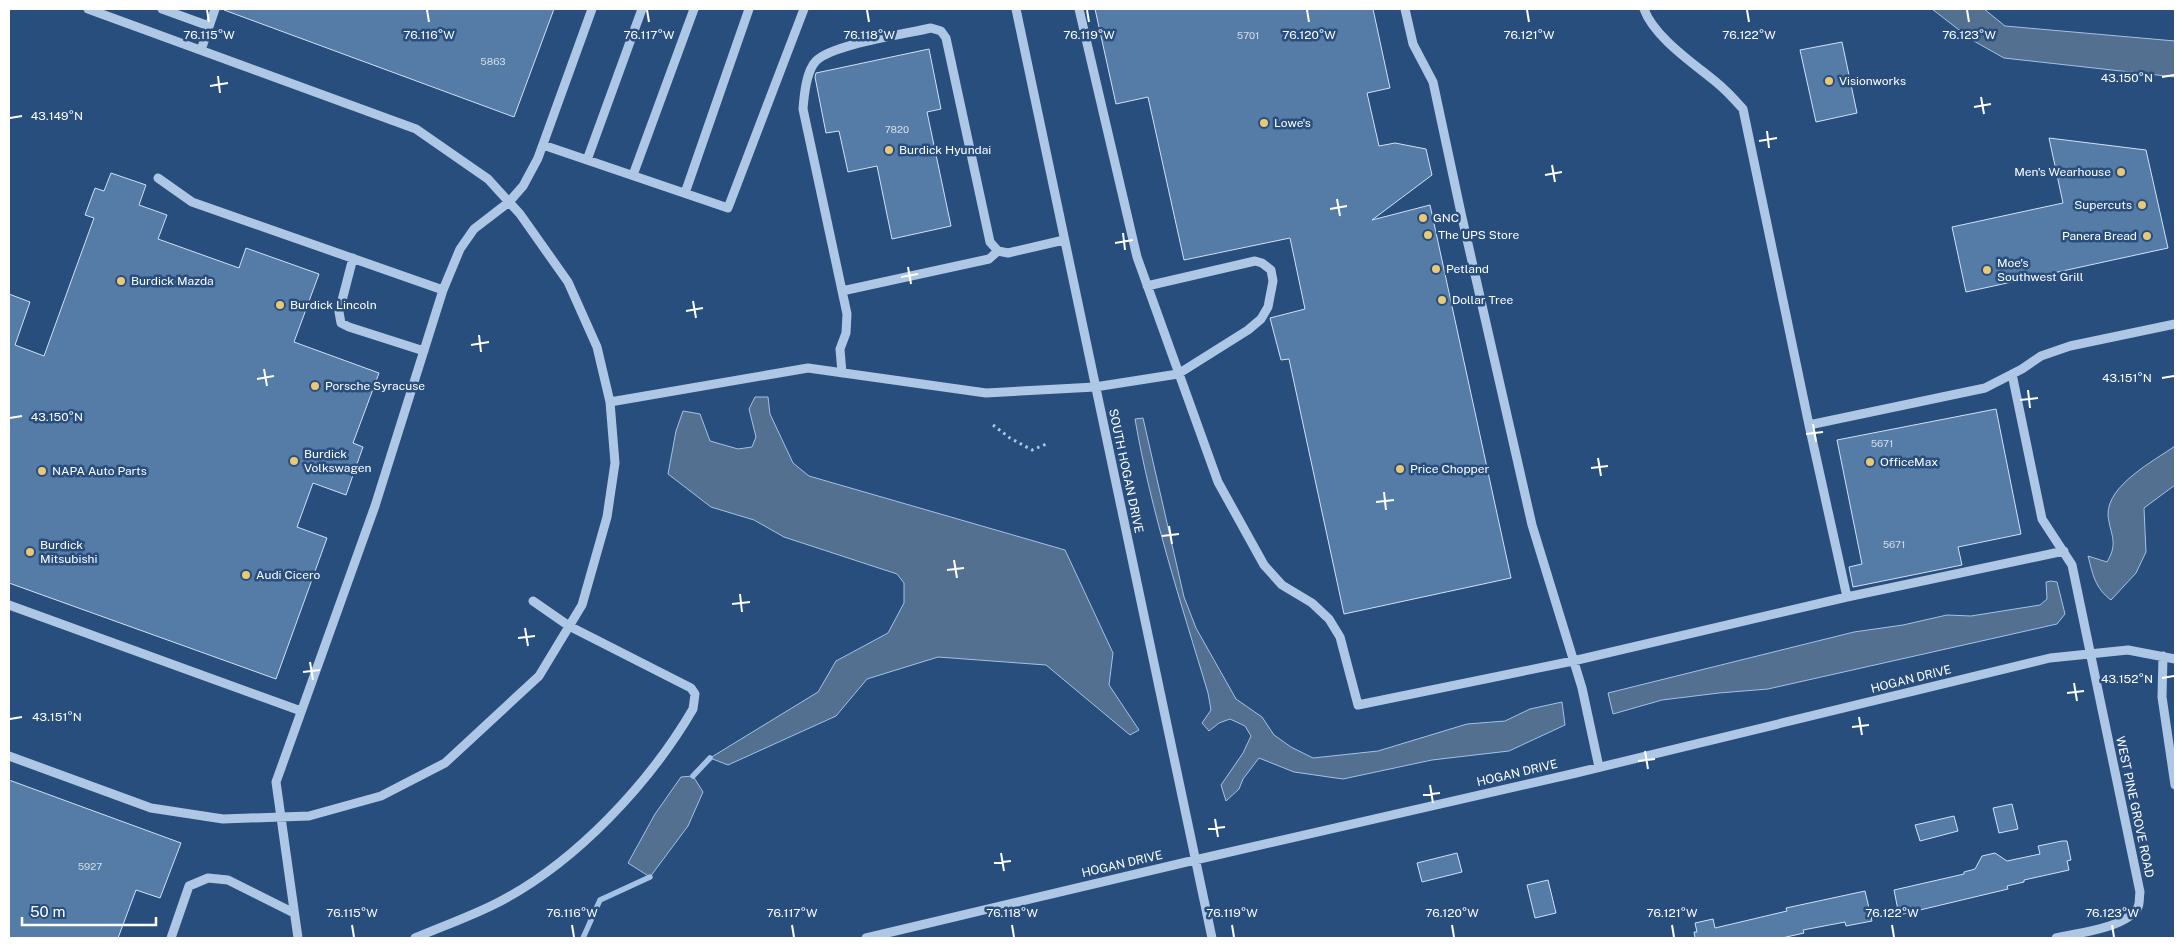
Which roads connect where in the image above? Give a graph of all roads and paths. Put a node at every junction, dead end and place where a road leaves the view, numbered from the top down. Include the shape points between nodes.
1 (88, 9) edge
2 (162, 9) edge
3 (215, 9) edge
4 (592, 9) edge
5 (642, 9) edge
6 (694, 9) edge
7 (749, 9) edge
8 (804, 9) edge
9 (1016, 9) edge
10 (1079, 9) edge
11 (1405, 9) edge
12 (1644, 9) edge
13 (209, 26) junction
14 (201, 50) junction
15 (543, 145) junction
16 (587, 160) junction
17 (633, 175) junction
18 (158, 178) dead end
19 (685, 193) junction
20 (509, 202) junction
21 (1064, 240) junction
22 (998, 251) junction
23 (353, 258) junction
24 (1147, 286) junction
25 (443, 290) junction
26 (842, 291) junction
27 (2175, 324) edge
28 (424, 351) junction
29 (842, 373) junction
30 (1178, 374) junction
31 (2012, 374) junction
32 (1095, 387) junction
33 (610, 402) junction
34 (993, 425) dead end
35 (1809, 425) junction
36 (1049, 443) dead end
37 (2064, 551) junction
38 (1847, 597) junction
39 (533, 601) dead end
40 (9, 605) edge
41 (569, 626) junction
42 (2091, 652) junction
43 (2162, 656) junction
44 (2175, 659) edge
45 (1573, 661) junction
46 (301, 711) junction
47 (2165, 716) junction
48 (2175, 718) edge
49 (9, 756) edge
50 (1599, 767) junction
51 (2175, 785) edge
52 (280, 817) junction
53 (1195, 860) junction
54 (294, 913) junction
55 (171, 938) edge
56 (298, 938) edge
57 (415, 938) edge
58 (866, 938) edge
59 (1212, 938) edge
60 (2056, 938) edge

1 - 14 street
2 - 13 street
3 - 13 street
4 - 15 street
5 - 16 street
6 - 17 street
7 - 19 street
8 - 19 street via 728,208
9 - 21 street, SOUTH HOGAN DRIVE
10 - 24 street via 1136,257
11 - 45 street via 1413,44 1433,82 1532,525
12 - 35 street via 1647,18 1670,43 1744,109
13 - 14 street
14 - 20 street via 416,129 488,179
15 - 16 street
15 - 20 street via 523,186
16 - 17 street
17 - 19 street
18 - 23 street via 192,202
20 - 25 street via 474,230 460,249
20 - 33 street via 568,282 596,348
21 - 22 street via 1008,253
21 - 32 street, SOUTH HOGAN DRIVE
22 - 26 street via 989,259
22 - 26 street via 990,242 946,38 941,31 931,28 830,51 815,62 804,88 803,109
23 - 25 street
23 - 28 street via 339,312 341,323
24 - 30 street
24 - 30 street via 1255,261 1270,270 1272,292 1261,319
25 - 28 street
26 - 29 street via 847,314 846,333 840,349
27 - 31 street via 2070,346 2041,356
28 - 46 street via 375,506
29 - 32 street via 986,393
29 - 33 street via 808,368
30 - 32 street
30 - 45 street via 1218,482 1264,564 1282,585 1318,608 1340,637 1358,705
31 - 35 street via 1985,388
31 - 37 street, WEST PINE GROVE ROAD via 2042,519
32 - 53 street, SOUTH HOGAN DRIVE
33 - 41 street via 615,463 607,517 582,604
34 - 36 path via 1032,450
35 - 38 street
37 - 38 street
37 - 42 street, WEST PINE GROVE ROAD via 2072,565
38 - 45 street
39 - 41 street
40 - 46 street
41 - 52 street via 539,676 445,763 381,796 309,816
41 - 57 street via 691,688 695,694 693,709 635,792 559,864 499,902
42 - 43 street, HOGAN DRIVE via 2128,650
42 - 50 street, HOGAN DRIVE via 2050,658
42 - 60 street, WEST PINE GROVE ROAD via 2140,892 2138,907 2128,918 2113,925
43 - 44 street, HOGAN DRIVE
43 - 47 street
45 - 50 street
46 - 52 street via 276,782
47 - 48 street
47 - 51 street
49 - 52 street via 151,808 223,819
50 - 53 street, HOGAN DRIVE
52 - 54 street
53 - 58 street, HOGAN DRIVE
53 - 59 street, SOUTH HOGAN DRIVE
54 - 55 street via 228,880 208,878 189,886
54 - 56 street

